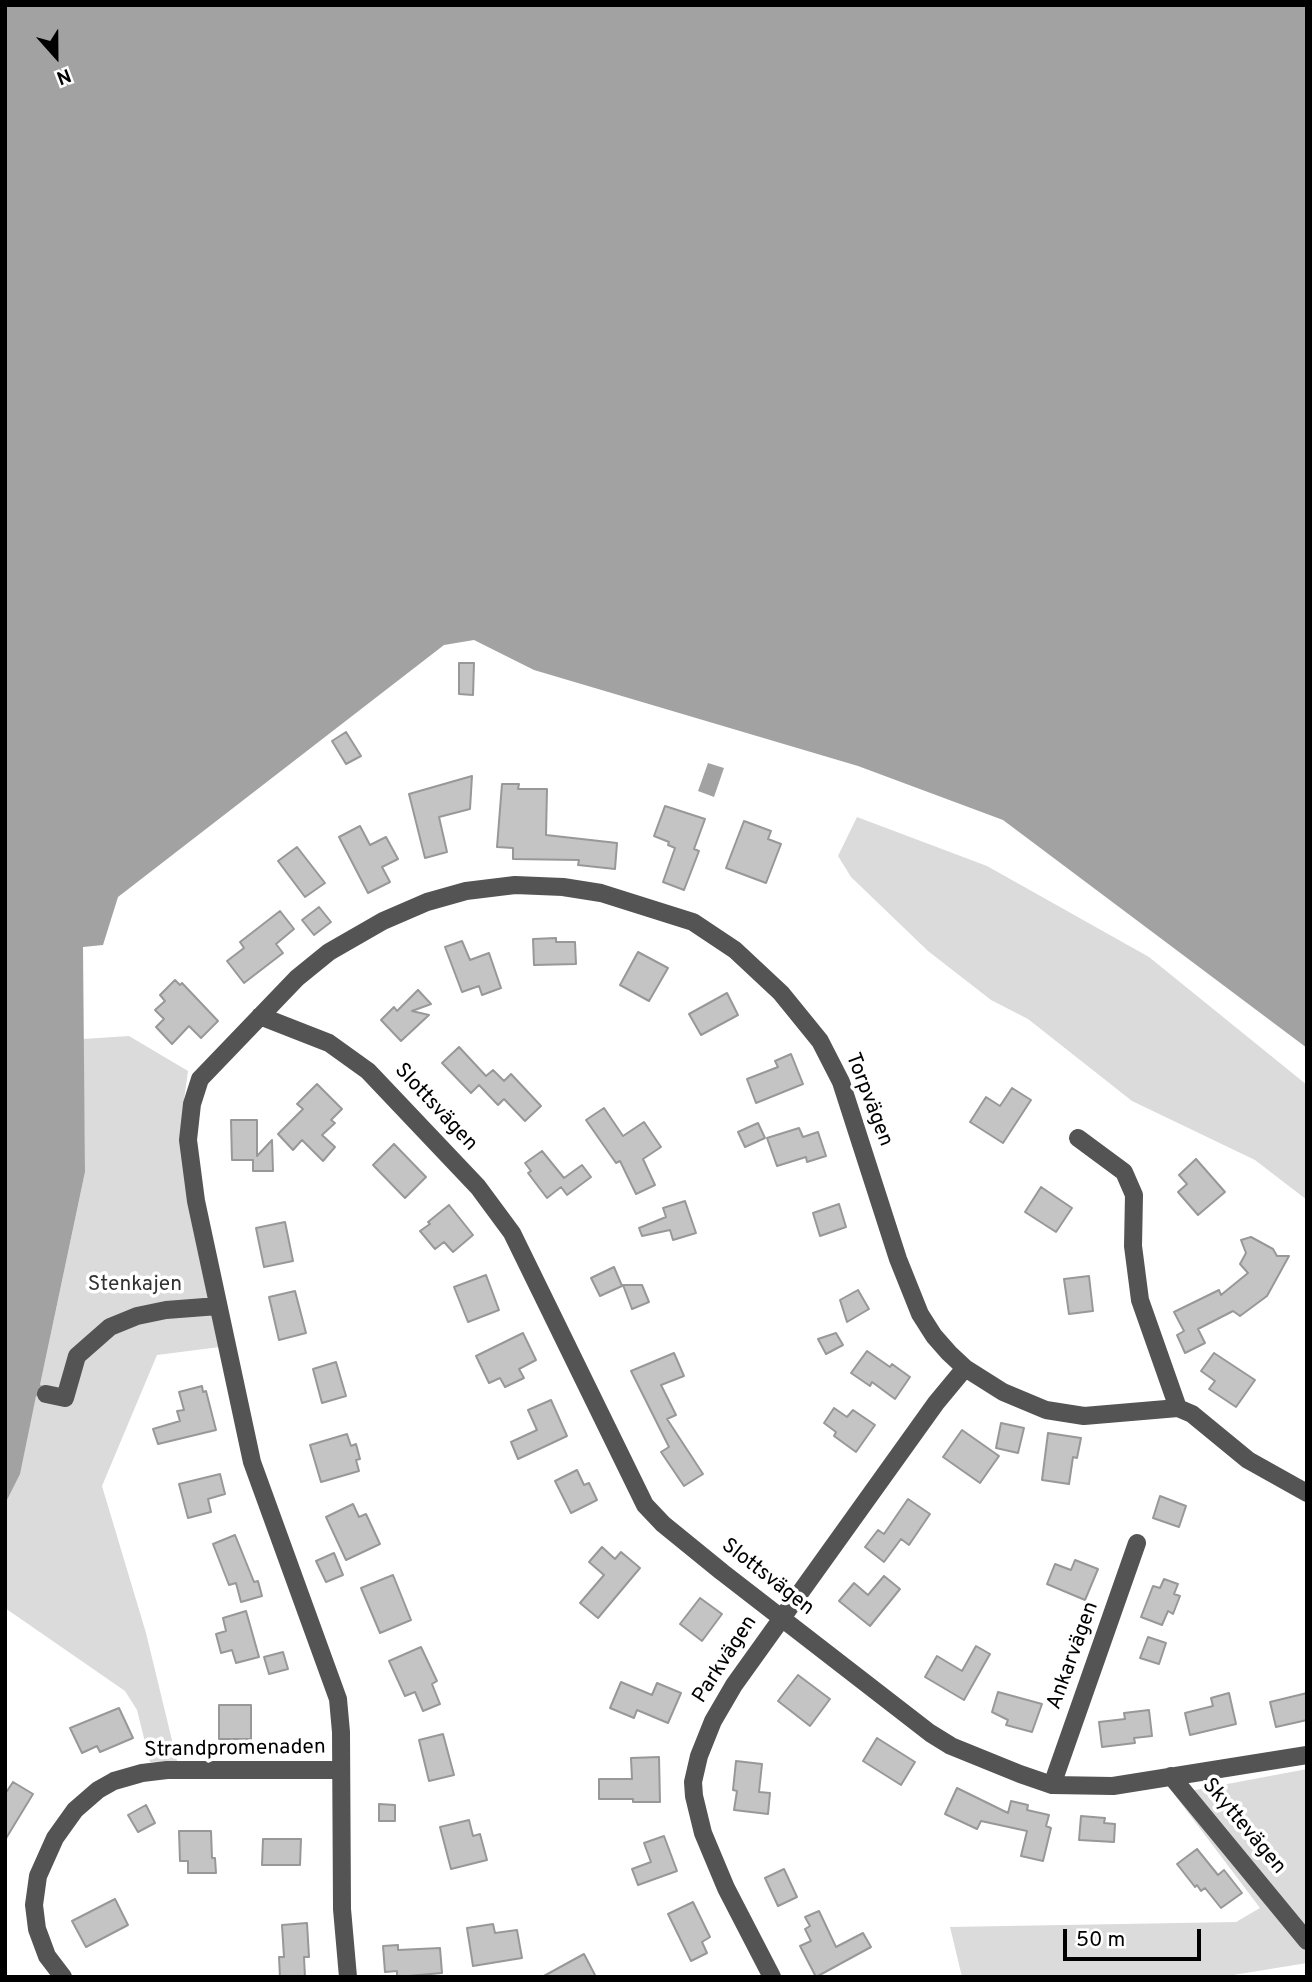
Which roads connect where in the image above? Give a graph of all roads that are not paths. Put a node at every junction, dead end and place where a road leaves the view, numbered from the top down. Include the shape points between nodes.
1 (260, 1016) junction
2 (1078, 1138) dead end
3 (218, 1306) junction
4 (965, 1368) junction
5 (46, 1395) dead end
6 (1178, 1408) junction
7 (1307, 1493) edge
8 (1137, 1542) dead end
9 (780, 1619) junction
10 (1307, 1755) edge
11 (340, 1770) junction
12 (1171, 1776) junction
13 (1052, 1785) junction
14 (1307, 1941) edge
15 (63, 1977) edge
16 (348, 1977) edge
17 (772, 1977) edge

1 - 3 street via 200,1079 190,1121 196,1201
1 - 4 street, Torpvägen via 329,952 383,920 466,891 515,885 563,887 601,893 693,922 735,950 781,993 820,1041 841,1082 920,1314
1 - 9 street, Slottsvägen via 329,1043 368,1071 478,1187 512,1233 645,1505
2 - 6 street via 1124,1172 1134,1195 1133,1246 1140,1300
3 - 5 street via 146,1314 110,1327 77,1356 65,1398
3 - 11 street via 252,1462 338,1699
4 - 6 street, Torpvägen via 1018,1399 1063,1414
4 - 9 street, Parkvägen
6 - 7 street via 1192,1414 1248,1460
8 - 13 street, Ankarvägen
9 - 13 street, Slottsvägen via 951,1746
9 - 17 street, Parkvägen via 713,1721 693,1782 712,1859
10 - 12 street, Slottsvägen
11 - 15 street, Strandpromenaden via 167,1770 142,1773 98,1790 60,1829 38,1876 37,1929 47,1956
11 - 16 street
12 - 13 street, Slottsvägen via 1113,1786
12 - 14 street, Skyttevägen

